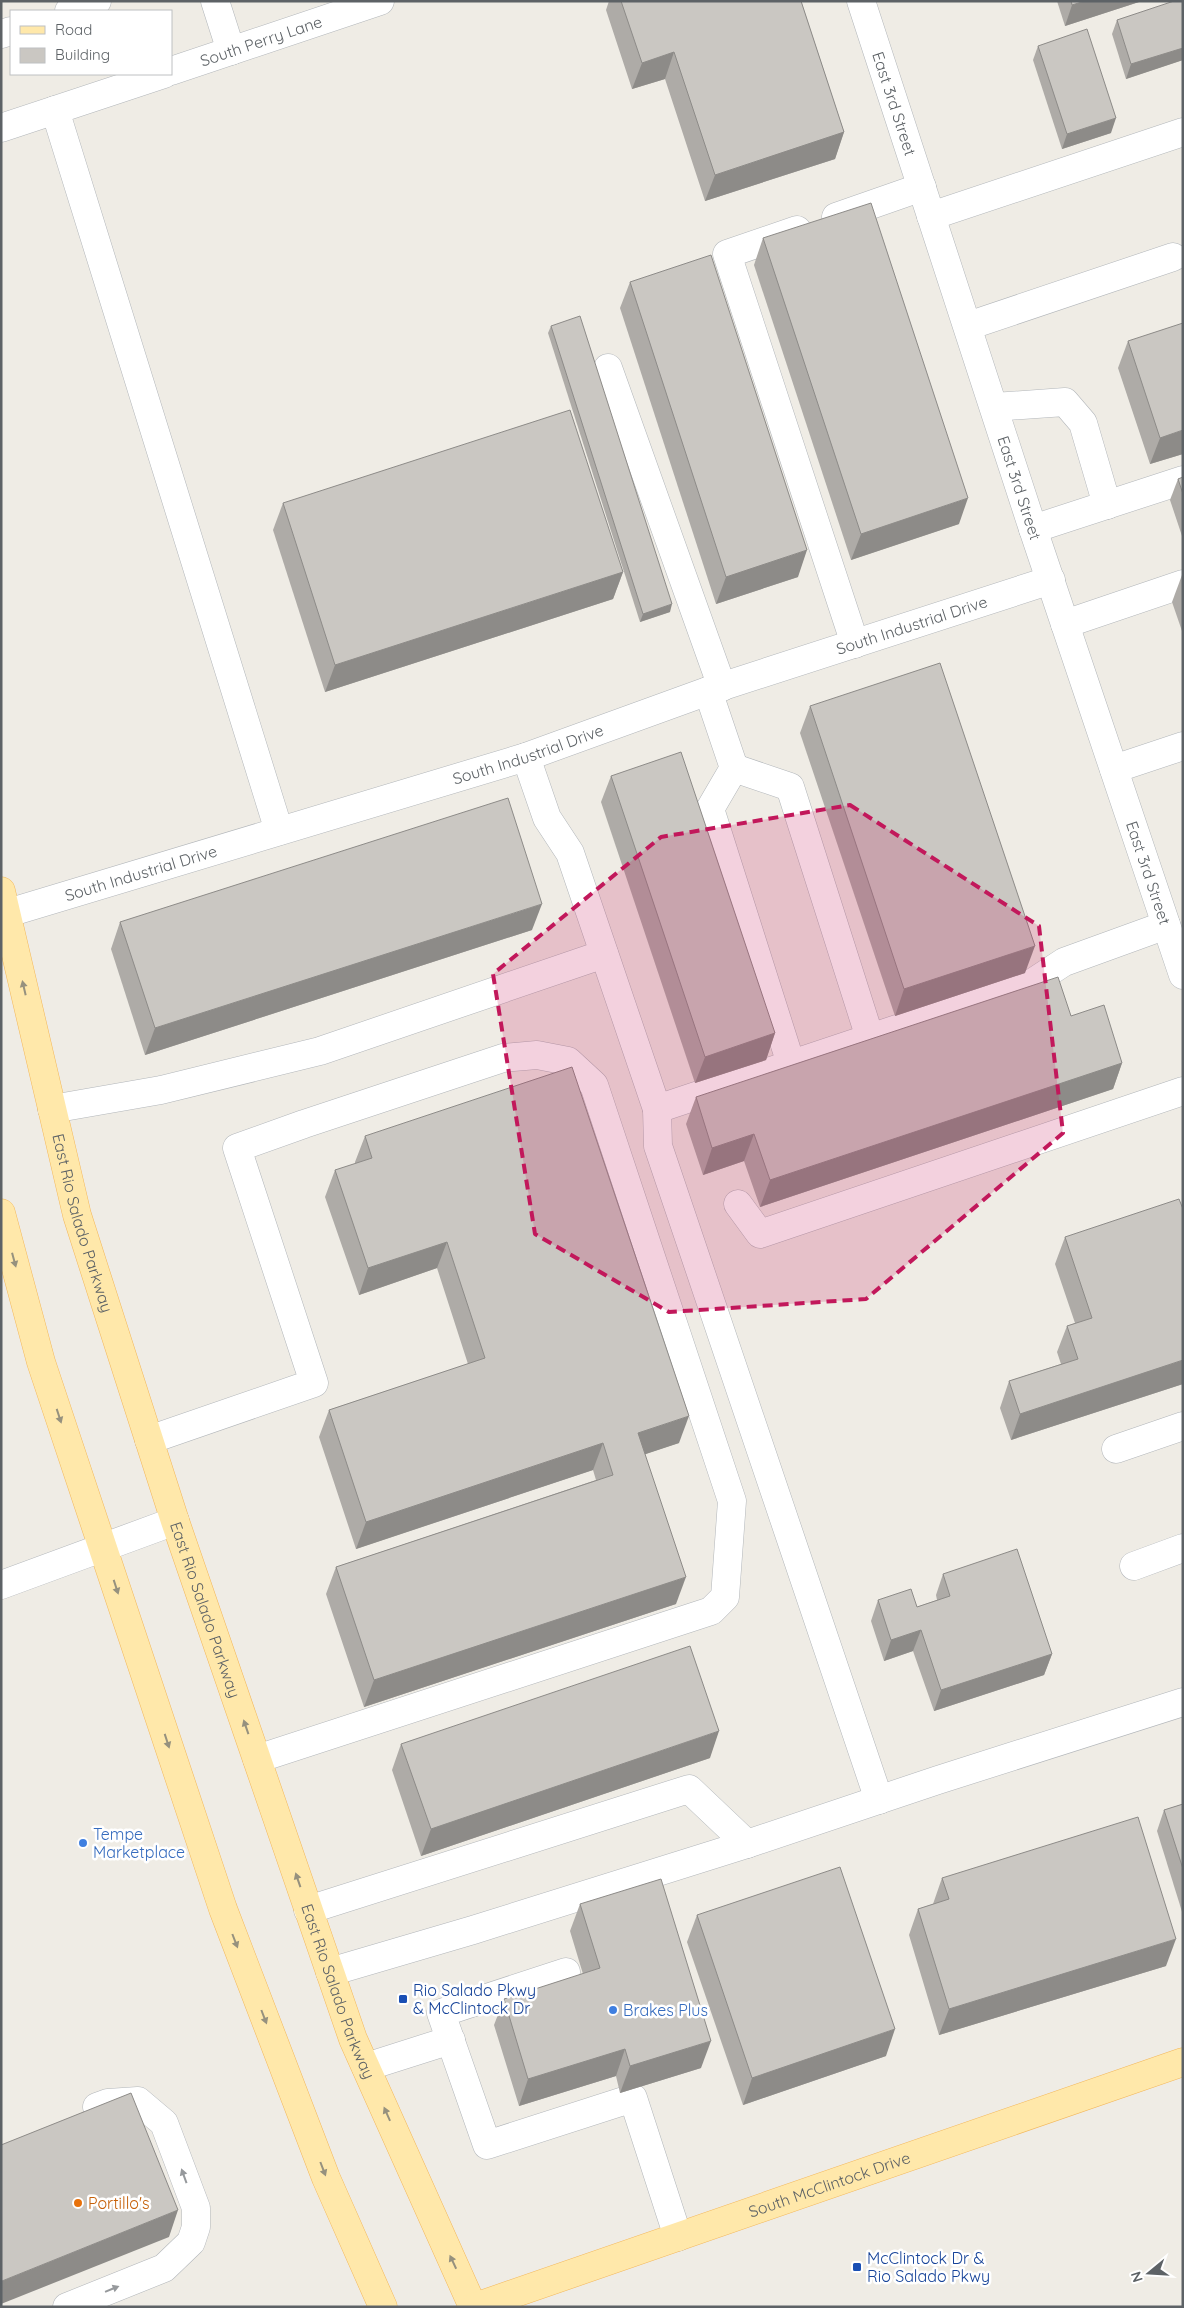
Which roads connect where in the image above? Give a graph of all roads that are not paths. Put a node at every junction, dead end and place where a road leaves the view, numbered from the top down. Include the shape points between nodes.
1 (97, 1) edge
2 (215, 1) edge
3 (380, 1) edge
4 (861, 1) edge
5 (72, 10) edge
6 (232, 51) junction
7 (172, 71) edge
8 (161, 75) edge
9 (55, 110) junction
10 (1, 128) edge
11 (1183, 132) edge
12 (922, 187) junction
13 (931, 216) junction
14 (1173, 257) dead end
15 (968, 326) junction
16 (608, 368) dead end
17 (994, 407) junction
18 (1183, 480) edge
19 (1107, 505) junction
20 (1033, 529) junction
21 (1051, 580) junction
22 (1183, 584) edge
23 (1065, 624) junction
24 (855, 644) junction
25 (715, 689) junction
26 (1183, 746) edge
27 (526, 757) junction
28 (734, 768) junction
29 (1114, 769) junction
30 (279, 831) junction
31 (3, 906) edge
32 (1166, 925) junction
33 (604, 954) junction
34 (1183, 975) edge
35 (870, 1038) junction
36 (791, 1064) junction
37 (1183, 1091) edge
38 (52, 1109) junction
39 (657, 1109) junction
40 (738, 1204) dead end
41 (1, 1213) edge
42 (1183, 1426) edge
43 (149, 1440) junction
44 (1116, 1449) dead end
45 (175, 1521) junction
46 (103, 1548) junction
47 (1183, 1548) edge
48 (1134, 1566) dead end
49 (1, 1585) edge
50 (1183, 1702) edge
51 (257, 1759) junction
52 (879, 1800) junction
53 (747, 1844) junction
54 (308, 1910) junction
55 (330, 1972) junction
56 (566, 1972) dead end
57 (451, 2040) junction
58 (1183, 2062) edge
59 (366, 2068) junction
60 (72, 2118) edge
61 (678, 2237) junction
62 (67, 2307) edge
63 (383, 2307) edge
64 (474, 2307) edge

1 - 5 street
2 - 6 street
3 - 6 street, South Perry Lane
4 - 12 street, East 3rd Street
6 - 7 street, South Perry Lane
8 - 9 street
9 - 10 street
9 - 30 street
11 - 13 street
12 - 13 street, East 3rd Street
12 - 24 street via 728,254
13 - 15 street, East 3rd Street
14 - 15 street
15 - 17 street, East 3rd Street
16 - 25 street
17 - 19 street via 1065,402 1083,423
17 - 20 street, East 3rd Street
18 - 19 street
19 - 20 street
20 - 21 street, East 3rd Street
21 - 23 street, East 3rd Street
21 - 24 street, South Industrial Drive
22 - 23 street
23 - 29 street, East 3rd Street
24 - 25 street, South Industrial Drive
25 - 27 street, South Industrial Drive
25 - 28 street
26 - 29 street
27 - 30 street, South Industrial Drive
27 - 33 street via 547,818 570,853
28 - 35 street via 790,787
28 - 36 street via 710,810
29 - 32 street, East 3rd Street
30 - 31 street, South Industrial Drive
38 -> 31 main road, East Rio Salado Parkway
32 - 34 street, East 3rd Street
32 - 35 street via 1064,962 1029,985
33 - 38 street via 320,1052 161,1090
33 - 39 street
35 - 36 street
36 - 39 street
37 - 40 street via 760,1234
38 - 43 main road, East Rio Salado Parkway via 77,1215
39 - 52 street via 658,1146
41 -> 46 main road via 41,1362
42 - 44 street
43 - 45 main road, East Rio Salado Parkway
43 - 51 street via 314,1383 237,1148 504,1058 537,1056 568,1061 594,1085 732,1501 725,1597 711,1611
45 - 46 street
51 -> 45 main road, East Rio Salado Parkway
46 - 49 street
46 -> 63 main road via 223,1909 326,2178
47 - 48 street
50 - 52 street
54 -> 51 main road, East Rio Salado Parkway
52 - 53 street
53 - 54 street via 689,1789
53 - 55 street
54 - 55 main road, East Rio Salado Parkway
55 - 59 main road, East Rio Salado Parkway
56 - 57 street via 442,2013
57 - 59 street
57 - 61 street via 487,2145 632,2098
58 - 61 main road, South McClintock Drive
64 -> 59 main road, East Rio Salado Parkway
62 -> 60 street via 164,2268 192,2242 196,2227 196,2208 164,2123 138,2101 108,2103
61 - 64 main road, South McClintock Drive

